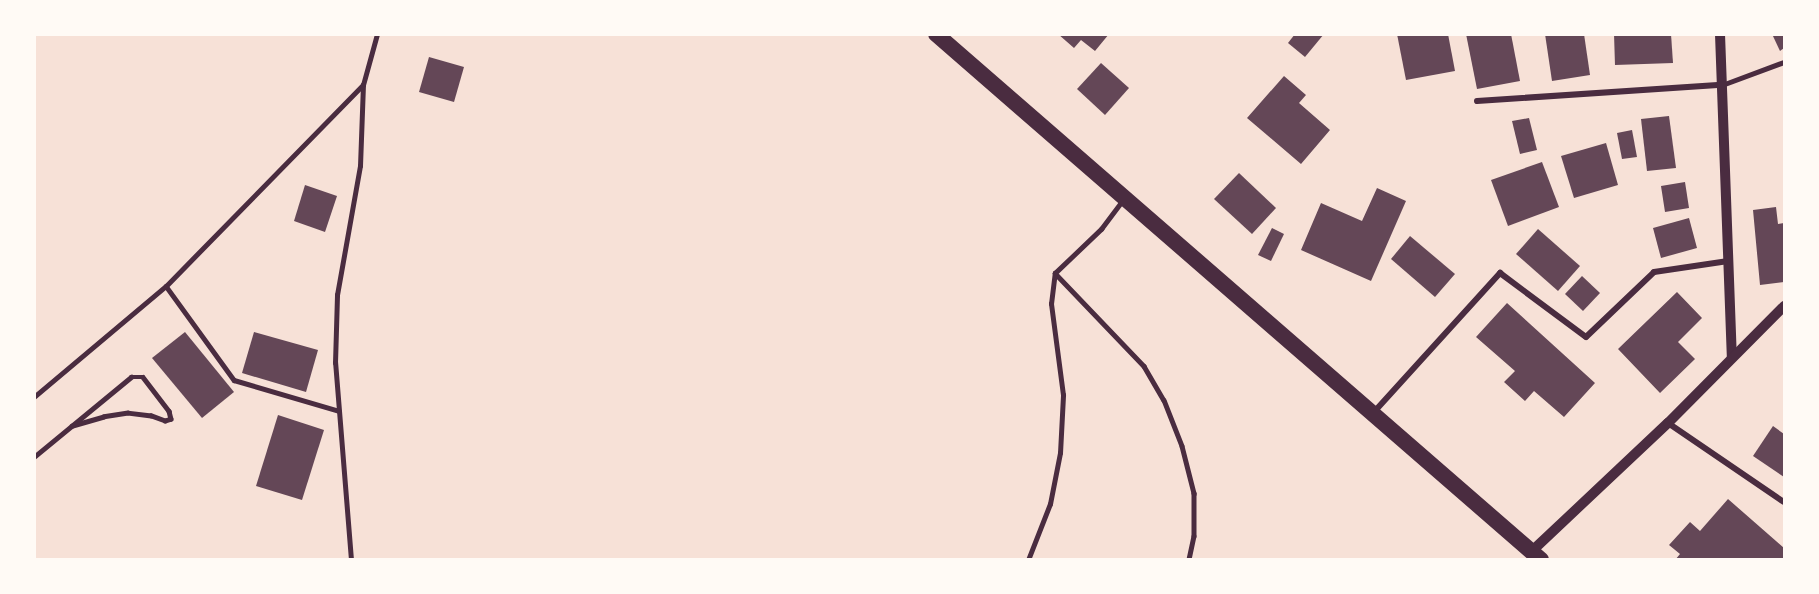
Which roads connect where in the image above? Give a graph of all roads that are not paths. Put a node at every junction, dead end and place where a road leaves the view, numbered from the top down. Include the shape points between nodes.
1 (376, 34) edge
2 (936, 34) edge
3 (1720, 34) edge
4 (1785, 62) edge
5 (363, 85) junction
6 (1721, 85) junction
7 (1477, 101) dead end
8 (1125, 198) junction
9 (1728, 261) junction
10 (1055, 273) junction
11 (166, 286) junction
12 (1785, 306) edge
13 (1732, 357) junction
14 (34, 398) edge
15 (339, 411) junction
16 (1374, 412) junction
17 (1668, 423) junction
18 (72, 426) junction
19 (34, 457) edge
20 (1785, 501) edge
21 (1537, 555) edge
22 (351, 560) edge
23 (1028, 560) edge
24 (1189, 560) edge

1 - 5 lane
2 - 8 highway
3 - 6 street
4 - 6 lane
5 - 11 lane
5 - 15 lane via 360,166 337,295 335,363
6 - 7 street
6 - 9 street
8 - 10 lane
8 - 16 highway
9 - 13 street
9 - 16 street via 1654,272 1586,337 1500,273
10 - 23 lane via 1051,304 1063,395 1060,453 1050,504
10 - 24 lane via 1144,366 1164,400 1182,446 1194,493 1194,536
11 - 14 lane
11 - 15 lane via 234,380
12 - 13 street
13 - 17 street
15 - 22 lane
16 - 21 highway
17 - 20 street
17 - 21 street
18 - 18 lane via 132,377 143,377 171,419 165,422 128,413
18 - 19 lane

